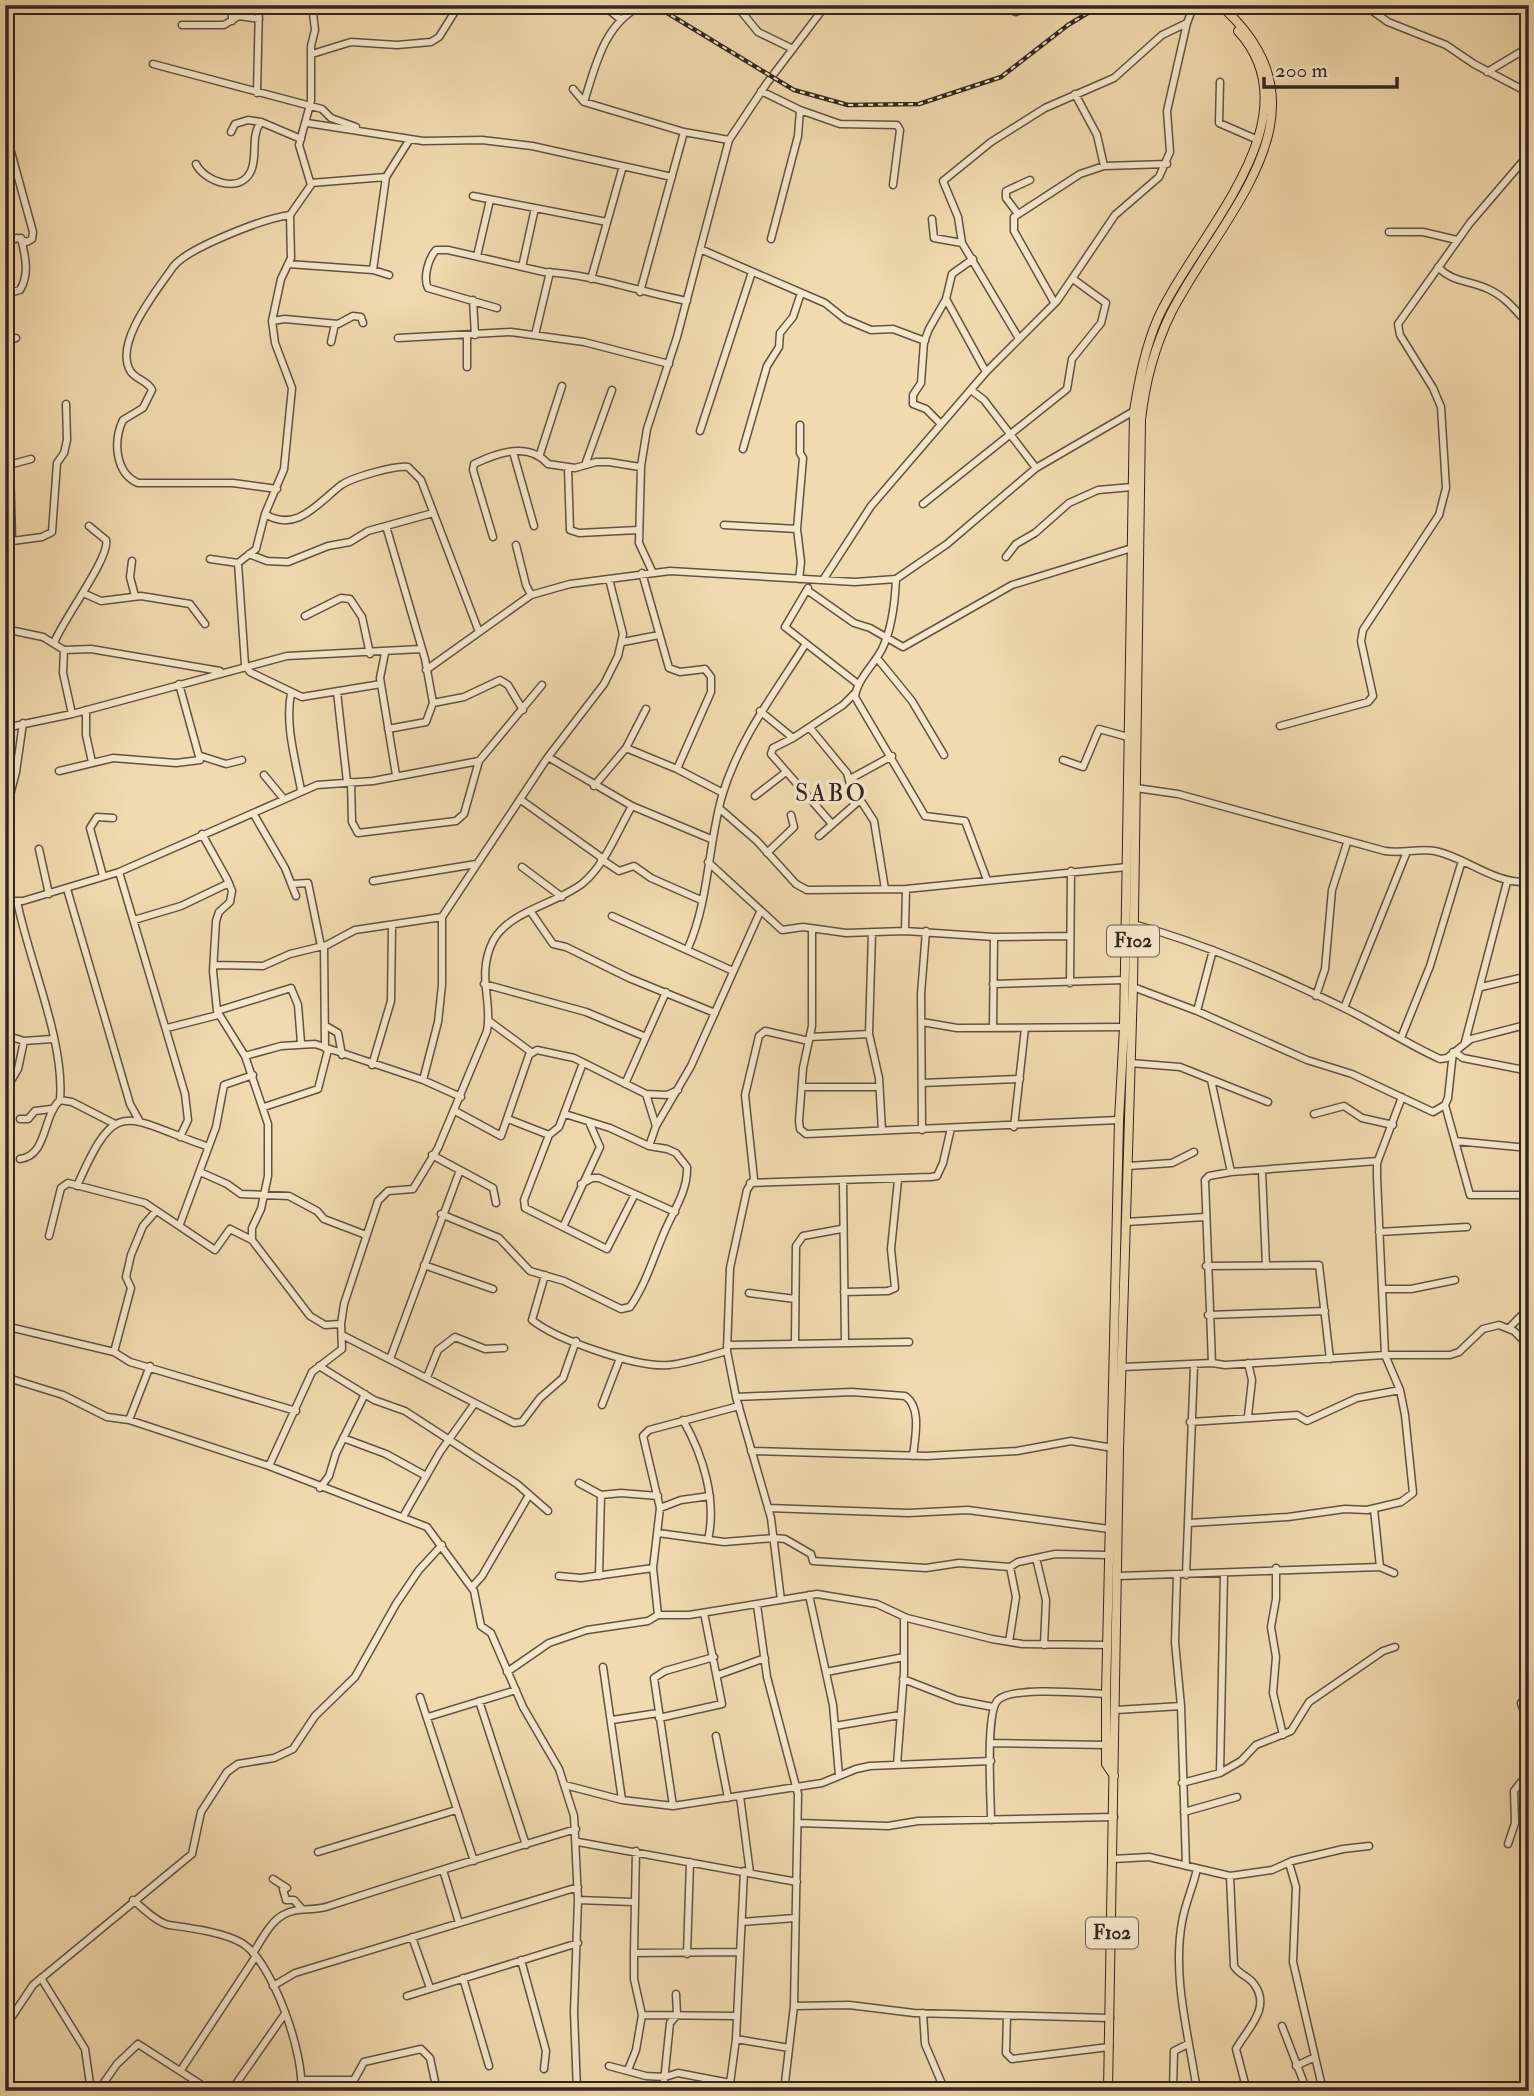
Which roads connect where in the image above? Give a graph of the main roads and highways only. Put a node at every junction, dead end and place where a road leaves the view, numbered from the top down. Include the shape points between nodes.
1 (1213, 5) edge
2 (1220, 5) edge
3 (1262, 136) junction
4 (1115, 1449) junction
5 (1114, 1776) junction
6 (1108, 2091) edge

1 - 3 main road, F102 via 1244,38 1260,67 1266,107
2 - 3 main road, F102 via 1251,37 1267,65 1274,96
3 - 4 main road, F102 via 1252,174 1171,313 1154,352 1140,420 1133,987 1123,1367
3 - 4 main road, F102 via 1158,317 1134,411
4 - 5 main road, F102
4 - 5 main road, F102 via 1106,1694 1106,1764
5 - 6 main road, F102

